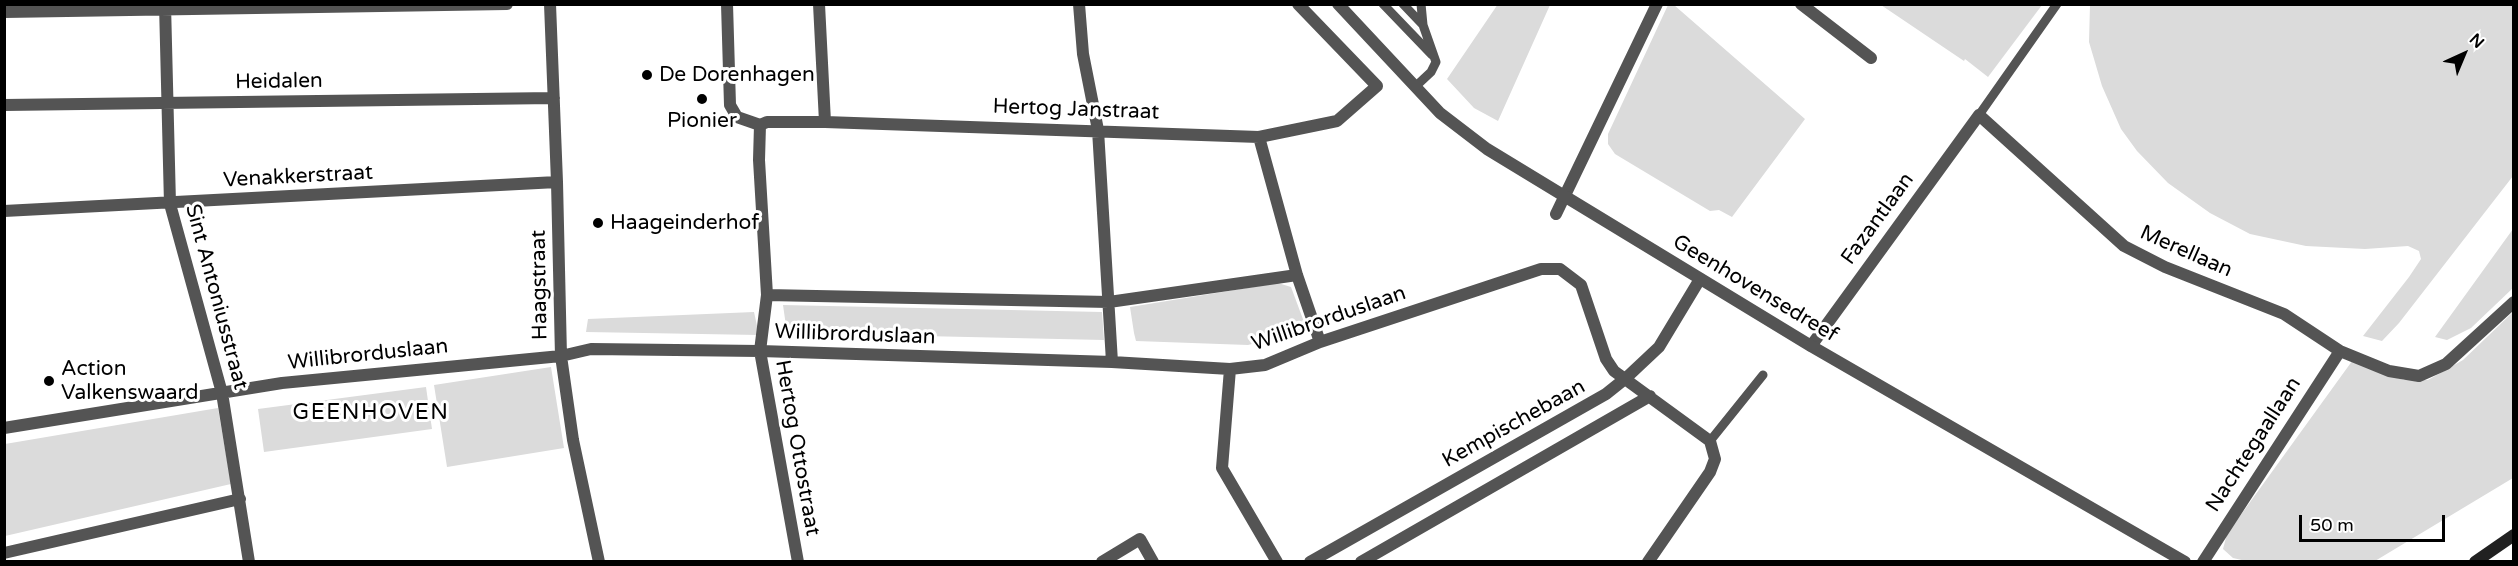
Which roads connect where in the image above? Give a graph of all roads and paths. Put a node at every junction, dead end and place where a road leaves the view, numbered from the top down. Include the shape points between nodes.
1 (507, 4) edge
2 (550, 4) edge
3 (727, 4) edge
4 (819, 4) edge
5 (1079, 4) edge
6 (1298, 4) edge
7 (1338, 4) edge
8 (1383, 4) edge
9 (1403, 4) edge
10 (1421, 4) edge
11 (1657, 4) edge
12 (1801, 4) edge
13 (2057, 4) edge
14 (165, 7) edge
15 (4, 12) edge
16 (1423, 25) junction
17 (1434, 56) junction
18 (1870, 58) dead end
19 (1416, 87) junction
20 (554, 98) junction
21 (167, 102) junction
22 (4, 105) edge
23 (1979, 115) junction
24 (825, 122) junction
25 (760, 125) junction
26 (1098, 130) junction
27 (1259, 137) junction
28 (558, 182) junction
29 (1565, 196) junction
30 (170, 204) junction
31 (4, 211) edge
32 (1556, 214) dead end
33 (1297, 275) junction
34 (1700, 279) junction
35 (767, 295) junction
36 (1109, 302) junction
37 (2514, 302) edge
38 (1320, 342) junction
39 (1811, 346) junction
40 (760, 351) junction
41 (2340, 351) junction
42 (561, 356) junction
43 (1112, 362) junction
44 (1230, 369) junction
45 (1763, 375) dead end
46 (1626, 378) junction
47 (222, 393) junction
48 (1650, 396) junction
49 (4, 428) edge
50 (1710, 441) junction
51 (240, 499) junction
52 (2514, 535) edge
53 (4, 553) edge
54 (249, 561) edge
55 (599, 561) edge
56 (798, 561) edge
57 (1102, 561) edge
58 (1153, 561) edge
59 (1277, 561) edge
60 (1310, 561) edge
61 (1361, 561) edge
62 (1648, 561) edge
63 (2186, 561) edge
64 (2203, 561) edge
65 (2475, 561) edge

1 - 14 street
2 - 20 street, Haagstraat
3 - 25 street via 730,105 737,117
4 - 24 street
5 - 26 street via 1083,54
6 - 27 street, Hertog Janstraat via 1377,86 1337,121
7 - 19 street, Geenhovensedreef
8 - 17 lane
9 - 16 lane
10 - 16 lane
11 - 29 street
12 - 18 street
13 - 23 lane
14 - 15 street
14 - 21 street, Sint Antoniusstraat
16 - 17 lane
17 - 19 lane via 1436,62 1431,72
19 - 29 street, Geenhovensedreef via 1440,113 1487,149
20 - 21 street, Heidalen
20 - 28 street, Haagstraat
21 - 22 street, Heidalen
21 - 30 street, Sint Antoniusstraat
23 - 39 street, Fazantlaan
23 - 41 street, Merellaan via 2124,246 2165,267 2284,314
24 - 25 street, Hertog Janstraat
24 - 26 street, Hertog Janstraat
25 - 35 street, Hertog Ottostraat
26 - 27 street, Hertog Janstraat
26 - 36 street
27 - 33 street
28 - 30 street, Venakkerstraat
28 - 42 street, Haagstraat
29 - 32 street
29 - 34 street, Geenhovensedreef
30 - 31 street, Venakkerstraat
30 - 47 street, Sint Antoniusstraat
33 - 36 street, Willibrorduslaan
33 - 38 street
34 - 39 street, Geenhovensedreef
34 - 46 street, Kempischebaan via 1659,347
35 - 36 street, Willibrorduslaan
35 - 40 street, Hertog Ottostraat
36 - 43 street
37 - 41 street, Merellaan via 2446,364 2419,376 2389,371
38 - 44 street, Willibrorduslaan via 1265,365
38 - 46 street, Willibrorduslaan via 1541,269 1560,269 1581,285 1606,358 1614,371
39 - 63 street, Geenhovensedreef
40 - 42 street, Willibrorduslaan via 591,349
40 - 43 street, Willibrorduslaan
40 - 56 street, Hertog Ottostraat
41 - 64 street, Nachtegaallaan
42 - 47 street, Willibrorduslaan via 282,383
42 - 55 street, Haagstraat via 573,440
43 - 44 street, Willibrorduslaan
44 - 59 street via 1222,468
45 - 50 lane
46 - 48 street, Willibrorduslaan
46 - 60 street, Kempischebaan via 1606,394
47 - 49 street, Willibrorduslaan
47 - 51 street, Sint Antoniusstraat
48 - 50 street, Willibrorduslaan
48 - 61 street
50 - 62 street via 1715,459 1710,472
51 - 53 street
51 - 54 street, Sint Antoniusstraat
52 - 65 main road
57 - 58 street via 1140,540

